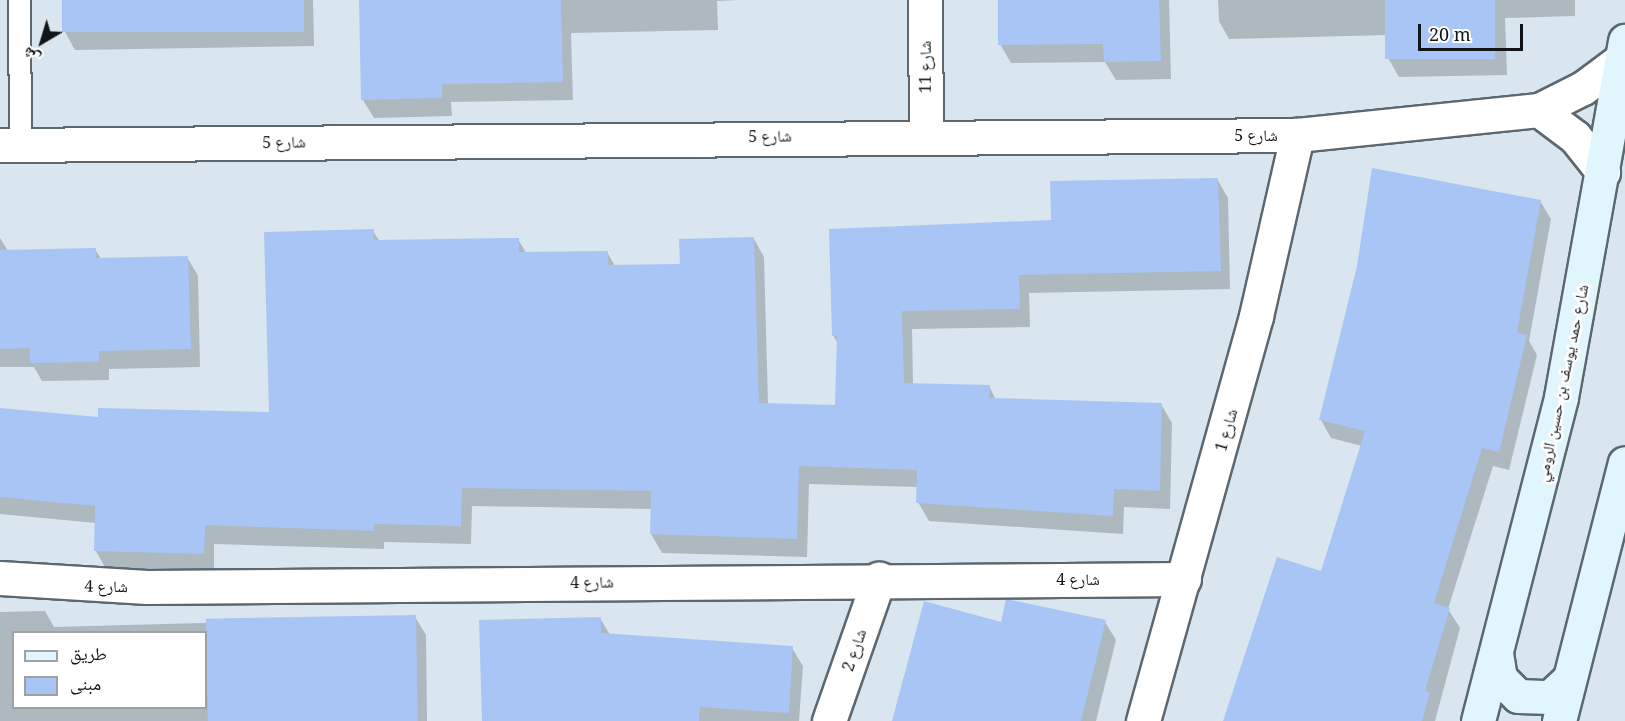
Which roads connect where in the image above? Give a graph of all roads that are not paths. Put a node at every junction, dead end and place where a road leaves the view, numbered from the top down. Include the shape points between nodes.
1 (19, 0) edge
2 (925, 0) edge
3 (1623, 50) edge
4 (1539, 110) junction
5 (926, 135) junction
6 (1297, 135) junction
7 (10, 145) edge
8 (1603, 172) junction
9 (1625, 463) edge
10 (0, 578) edge
11 (879, 578) junction
12 (1184, 579) junction
13 (1496, 653) junction
14 (1569, 679) junction
15 (830, 721) edge
16 (1143, 721) edge
17 (1478, 721) edge
18 (1559, 721) edge

1 - 7 lane
2 - 5 street, شارع 11
3 - 4 street, شارع 5 via 1583,88
3 - 8 street, شارع حمد يوسف بن حسين الرومي
4 - 6 street, شارع 5
4 - 8 street via 1575,137
5 - 6 street, شارع 5
5 - 7 street, شارع 5
6 - 12 street, شارع 1 via 1256,316
8 - 13 street, شارع حمد يوسف بن حسين الرومي via 1561,397
9 - 14 street
10 - 11 street, شارع 4 via 147,587
11 - 12 street, شارع 4
11 - 15 street, شارع 2
12 - 16 street, شارع 1
13 - 14 street via 1500,678 1518,696 1550,697
13 - 17 street, شارع حمد يوسف بن حسين الرومي
14 - 18 street

